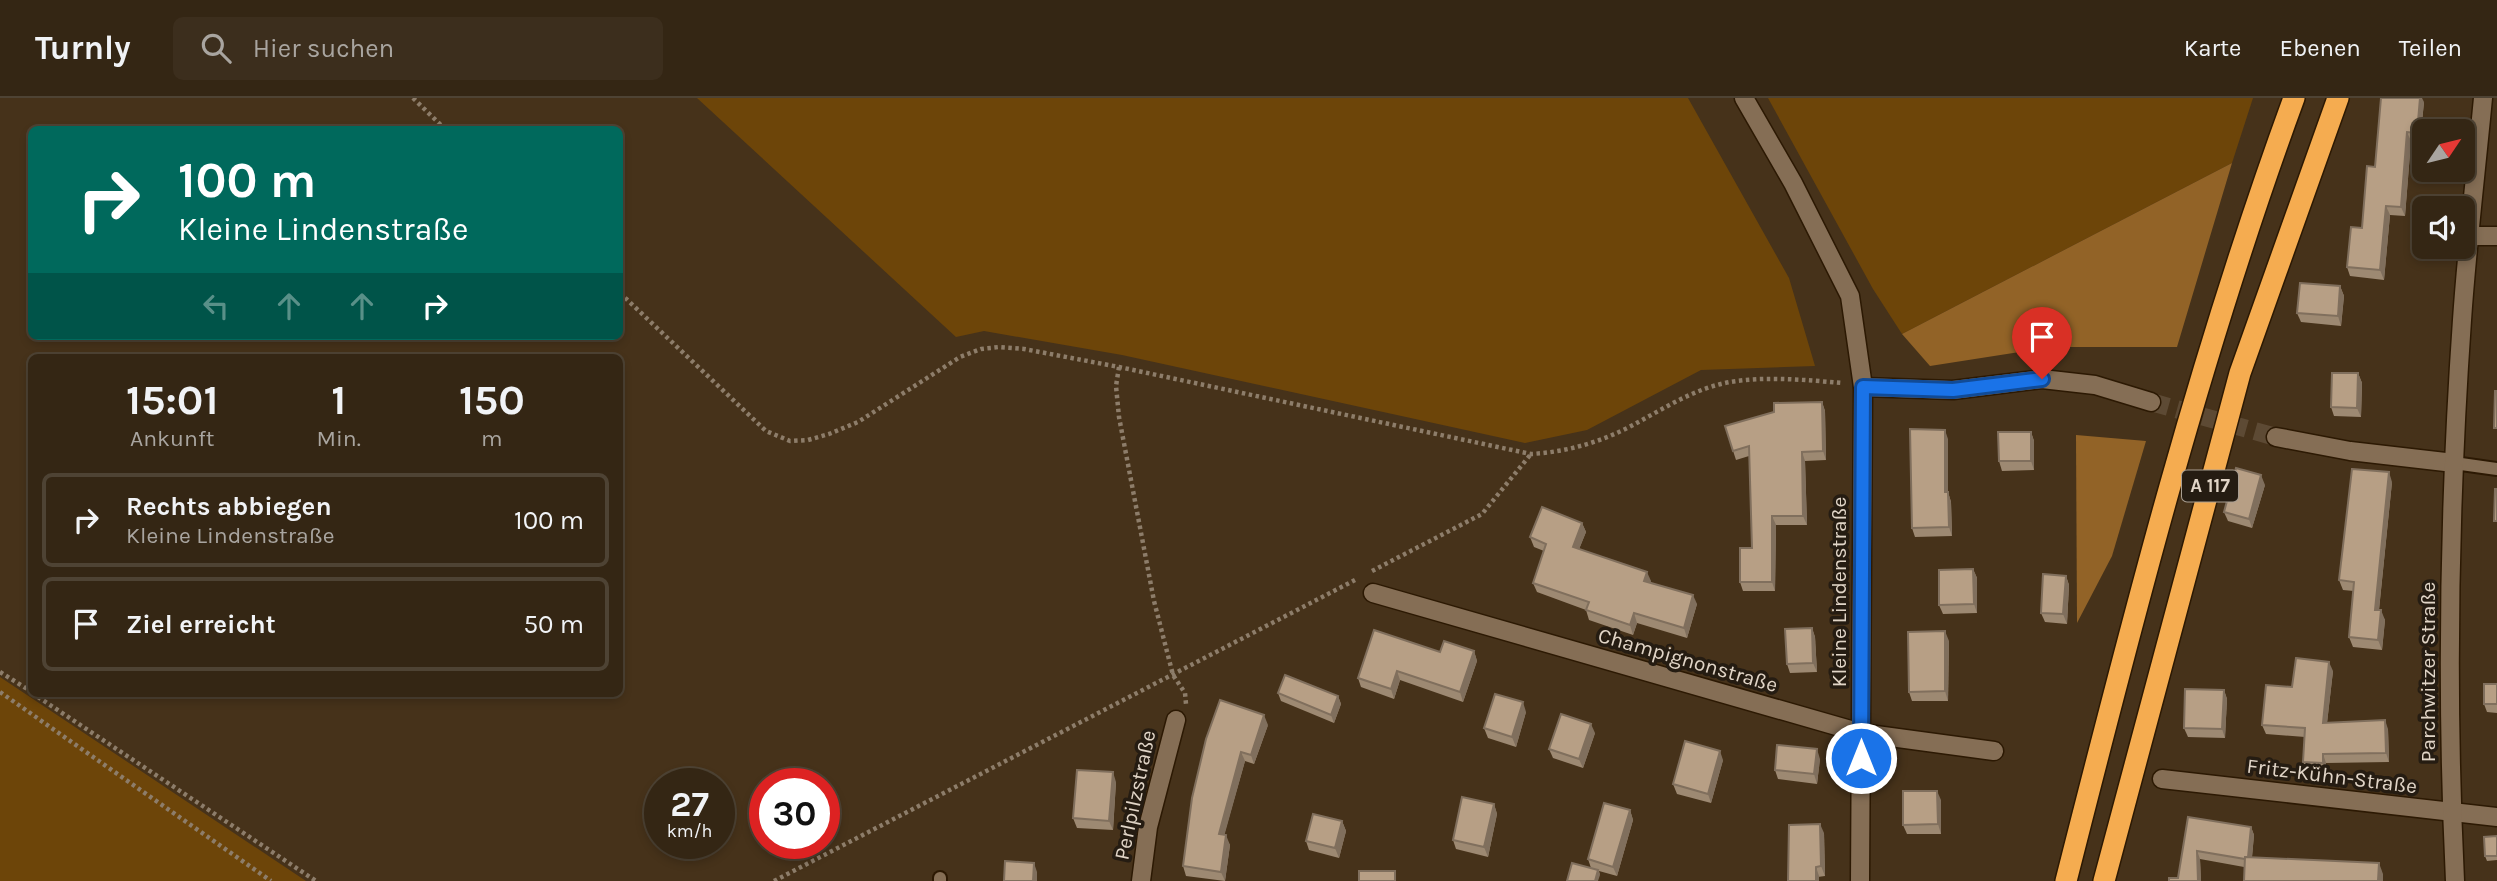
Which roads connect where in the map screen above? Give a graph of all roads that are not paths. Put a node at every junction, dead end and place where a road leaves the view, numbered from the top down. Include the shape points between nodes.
1 (1744, 98) edge
2 (2294, 98) edge
3 (2338, 98) edge
4 (2483, 98) edge
5 (2474, 196) edge
6 (2475, 236) edge
7 (2497, 236) edge
8 (2468, 259) edge
9 (1863, 387) junction
10 (2151, 402) tunnel mouth
11 (2276, 437) tunnel mouth
12 (2454, 463) junction
13 (2497, 469) edge
14 (1373, 593) dead end
15 (1176, 720) dead end
16 (1861, 733) junction
17 (1994, 751) dead end
18 (2162, 779) dead end
19 (2451, 813) junction
20 (2497, 817) edge
21 (1141, 881) edge
22 (1860, 881) edge
23 (2066, 881) edge
24 (2104, 881) edge
25 (2455, 881) edge

1 - 9 street, Kleine Lindenstraße via 1850,296
2 - 23 highway, A 117 via 2249,223 2180,443
3 - 24 highway, A 117 via 2240,373
4 - 5 street, Parchwitzer Straße
6 - 7 street
8 - 12 street, Parchwitzer Straße
9 - 10 street via 1953,390 2042,379 2095,386
9 - 16 street, Kleine Lindenstraße
11 - 12 street
12 - 13 lane
12 - 19 street, Parchwitzer Straße
14 - 16 street, Champignonstraße
15 - 21 street, Perlpilzstraße via 1148,827
16 - 17 street, Champignonstraße
16 - 22 street, Kleine Lindenstraße
18 - 19 street, Fritz-Kühn-Straße
19 - 20 street, Fritz-Kühn-Straße
19 - 25 street, Parchwitzer Straße

